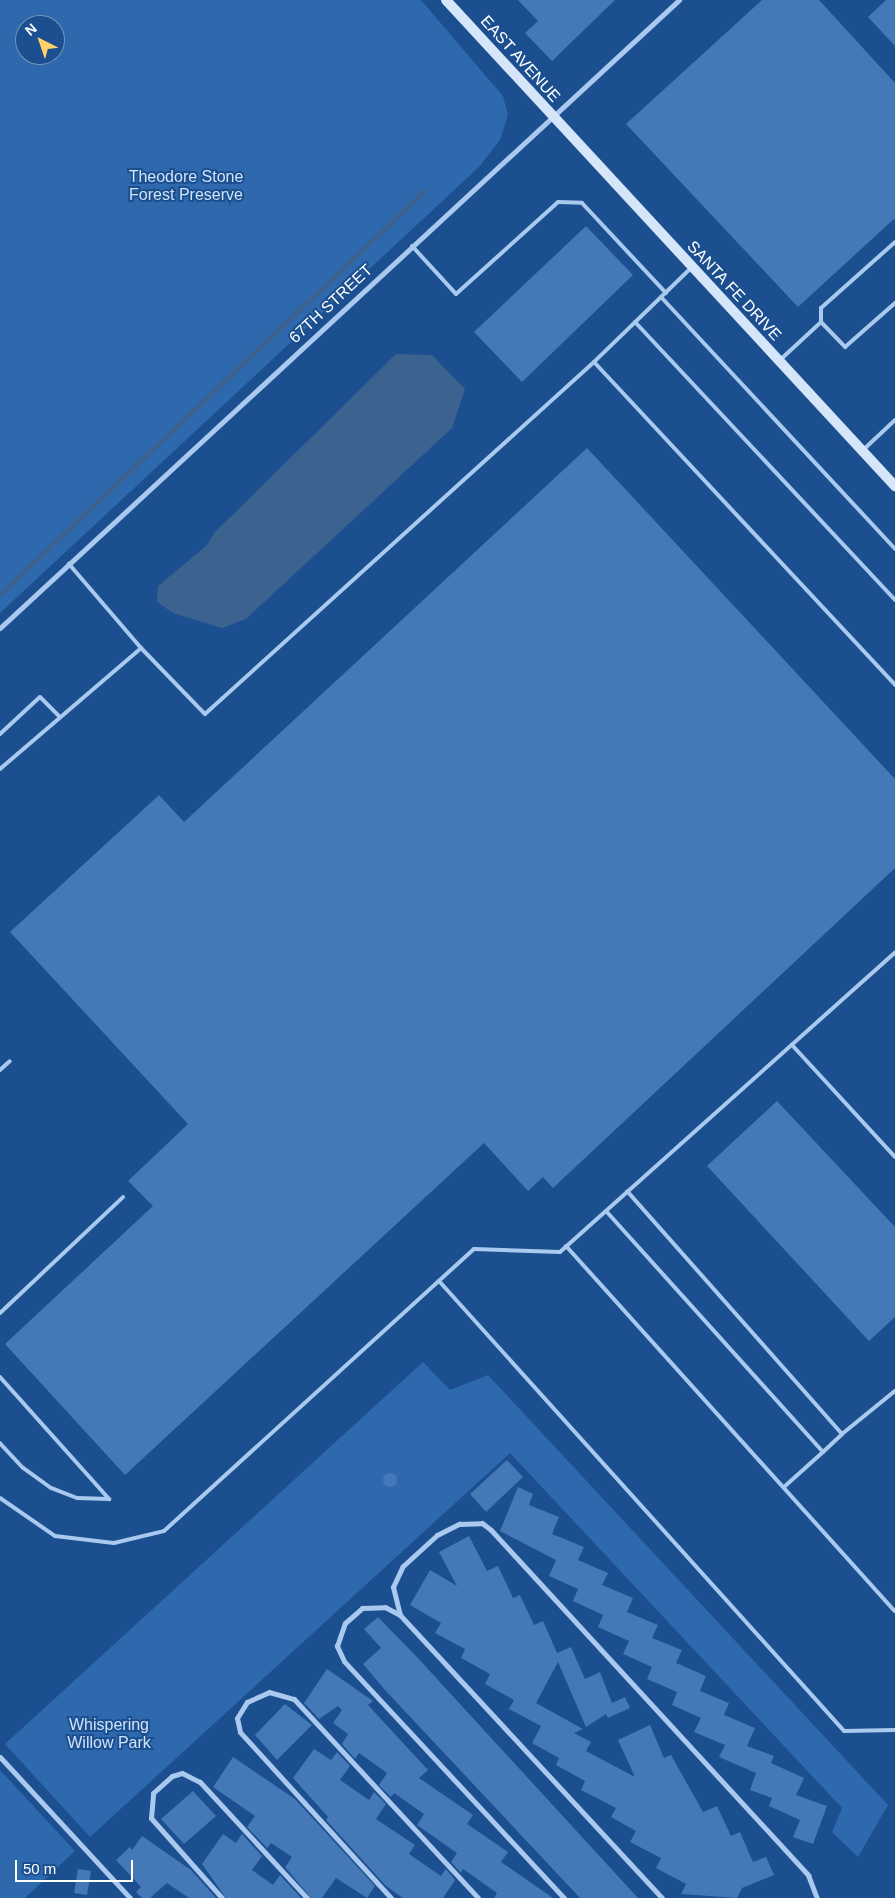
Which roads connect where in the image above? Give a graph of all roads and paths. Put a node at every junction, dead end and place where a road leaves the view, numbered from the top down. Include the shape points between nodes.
1 (446, 0) edge
2 (679, 0) edge
3 (551, 117) junction
4 (895, 242) edge
5 (412, 246) junction
6 (692, 267) junction
7 (666, 293) junction
8 (661, 297) junction
9 (895, 303) edge
10 (636, 322) junction
11 (821, 322) junction
12 (779, 361) junction
13 (594, 362) junction
14 (895, 420) edge
15 (862, 451) junction
16 (895, 486) edge
17 (895, 549) edge
18 (69, 564) junction
19 (895, 600) edge
20 (0, 628) edge
21 (141, 648) junction
22 (895, 685) edge
23 (60, 717) junction
24 (0, 734) edge
25 (0, 769) edge
26 (895, 953) edge
27 (792, 1044) junction
28 (10, 1061) dead end
29 (0, 1070) edge
30 (895, 1157) edge
31 (628, 1192) junction
32 (123, 1197) dead end
33 (606, 1211) junction
34 (566, 1246) junction
35 (439, 1280) junction
36 (0, 1314) edge
37 (0, 1377) edge
38 (895, 1391) edge
39 (842, 1434) junction
40 (0, 1443) edge
41 (822, 1452) junction
42 (784, 1487) junction
43 (0, 1498) edge
44 (895, 1611) edge
45 (400, 1615) junction
46 (895, 1730) edge
47 (0, 1757) edge
48 (818, 1897) edge
49 (130, 1898) edge
50 (222, 1898) edge
51 (307, 1898) edge
52 (391, 1898) edge
53 (478, 1898) edge
54 (564, 1898) edge
55 (662, 1898) edge

1 - 3 street, EAST AVENUE
2 - 3 street, 67TH STREET
3 - 5 street, 67TH STREET
3 - 6 street, SANTA FE DRIVE
4 - 11 lane via 821,308
5 - 7 lane via 456,294 558,202 582,203
5 - 18 street, 67TH STREET
6 - 7 lane
6 - 12 street, SANTA FE DRIVE
7 - 8 lane
8 - 10 lane
8 - 17 lane
9 - 11 lane via 845,348
10 - 13 lane
10 - 19 lane
11 - 12 lane
12 - 15 street, SANTA FE DRIVE
13 - 21 lane via 205,714
13 - 22 lane
14 - 15 lane
15 - 16 street, SANTA FE DRIVE
18 - 20 street, 67TH STREET
18 - 21 lane
21 - 23 lane
23 - 24 lane via 40,697
23 - 25 lane
26 - 27 lane
27 - 30 lane
27 - 31 lane
28 - 29 lane
31 - 33 lane
31 - 39 lane
32 - 36 lane
33 - 34 lane
33 - 41 lane
34 - 35 lane via 560,1252 474,1249
34 - 42 lane
35 - 43 lane via 164,1531 114,1544 56,1536
35 - 46 lane via 844,1731
37 - 40 lane via 109,1499 77,1498 52,1488 23,1468
38 - 39 lane
39 - 41 lane
41 - 42 lane
42 - 44 lane
45 - 48 street via 394,1587 411,1556 449,1528 482,1524 808,1875
45 - 54 street via 385,1608 362,1608 345,1623 337,1646 340,1654
45 - 55 street
47 - 49 street
50 - 51 street via 151,1818 153,1792 172,1776 182,1774 200,1782
52 - 53 street via 240,1732 237,1718 247,1702 269,1692 294,1699

